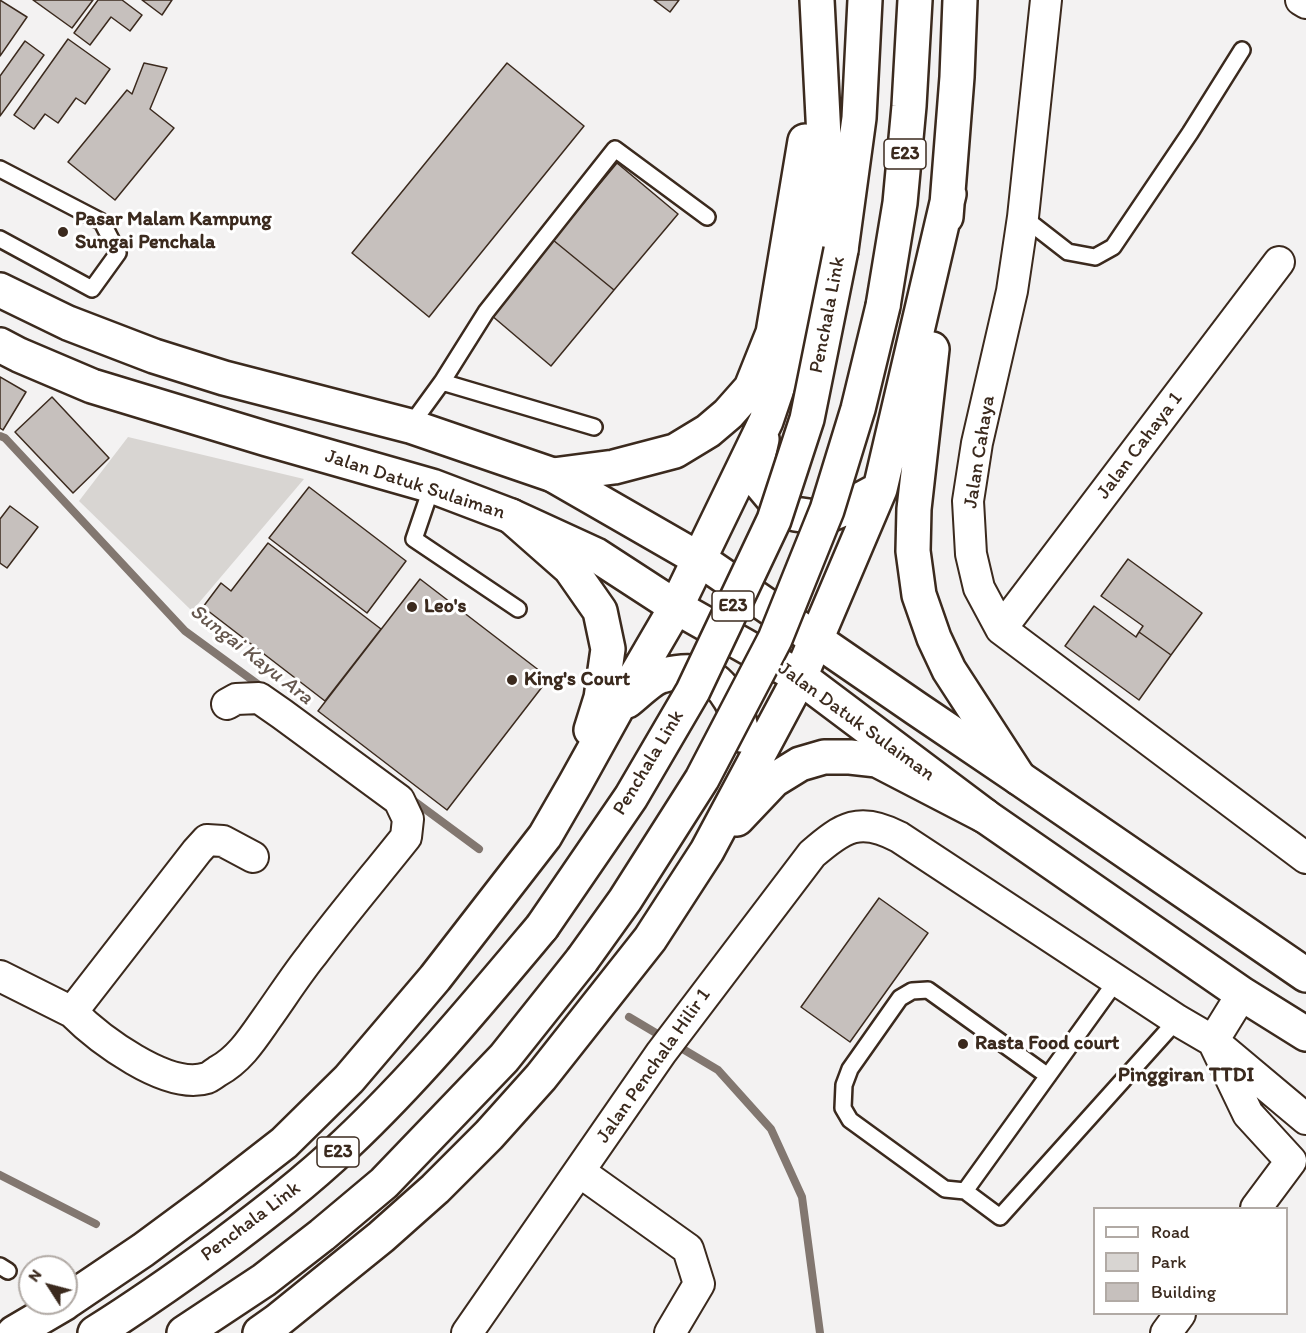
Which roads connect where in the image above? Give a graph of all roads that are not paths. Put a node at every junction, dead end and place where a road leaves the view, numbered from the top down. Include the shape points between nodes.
1 (816, 0) edge
2 (865, 0) edge
3 (915, 0) edge
4 (960, 0) edge
5 (1046, 0) edge
6 (1301, 0) edge
7 (1306, 3) edge
8 (1242, 50) dead end
9 (0, 169) edge
10 (949, 194) junction
11 (707, 217) dead end
12 (1023, 217) junction
13 (0, 239) edge
14 (1279, 262) dead end
15 (0, 290) edge
16 (0, 345) edge
17 (442, 382) junction
18 (766, 421) junction
19 (410, 426) junction
20 (594, 427) dead end
21 (553, 475) junction
22 (432, 486) junction
23 (880, 489) junction
24 (511, 516) junction
25 (699, 559) junction
26 (676, 607) junction
27 (518, 609) dead end
28 (1001, 629) junction
29 (816, 639) junction
30 (800, 677) junction
31 (227, 704) dead end
32 (616, 710) junction
33 (1019, 778) junction
34 (575, 784) junction
35 (736, 796) junction
36 (985, 816) junction
37 (707, 850) junction
38 (253, 857) dead end
39 (1306, 858) edge
40 (1306, 975) edge
41 (0, 976) edge
42 (1117, 980) junction
43 (1242, 994) junction
44 (72, 1012) junction
45 (1177, 1020) junction
46 (1306, 1034) edge
47 (1213, 1041) junction
48 (1048, 1076) junction
49 (1306, 1119) edge
50 (1298, 1167) edge
51 (580, 1172) junction
52 (965, 1191) junction
53 (1258, 1207) edge
54 (78, 1294) edge
55 (45, 1315) edge
56 (1179, 1315) edge
57 (14, 1333) edge
58 (95, 1333) edge
59 (184, 1333) edge
60 (260, 1333) edge
61 (467, 1333) edge
62 (670, 1333) edge
63 (1166, 1333) edge

1 - 18 main road via 824,137 819,211 806,288
1 - 21 main road via 806,137 773,333 751,388 708,431 675,451 614,467
2 - 58 main road, Penchala Link / E23, bridge via 859,118 841,250 807,419 774,520 693,690 631,797 542,927 461,1024 347,1143 298,1187 183,1274
3 - 59 main road, E23, bridge via 900,203 883,306 858,409 827,510 775,639 702,779 625,900 504,1058 384,1183 264,1280
4 - 10 main road
5 - 12 street, Jalan Cahaya
6 - 7 street
8 - 12 lane via 1113,247 1095,257 1068,252
9 - 13 lane via 102,222 118,252 92,289
10 - 23 main road
10 - 33 main road via 914,509 913,551 919,595 934,638
11 - 17 lane via 615,149 486,312
12 - 28 street, Jalan Cahaya via 1012,291 977,443 968,501 971,554 979,588
14 - 28 street, Jalan Cahaya 1
15 - 19 main road via 68,323 154,356
16 - 22 main road, Jalan Datuk Sulaiman via 92,386
17 - 19 lane
17 - 20 lane
18 - 23 main road via 757,461 760,483 775,501 795,514 822,518
18 - 25 main road
19 - 21 main road
21 - 25 main road
22 - 24 main road, Jalan Datuk Sulaiman
22 - 27 lane via 414,539
23 - 29 main road
24 - 26 main road, Jalan Datuk Sulaiman via 596,555
24 - 34 main road via 570,568 600,611 608,649 601,698
25 - 26 main road
25 - 29 main road
26 - 30 main road, Jalan Datuk Sulaiman
26 - 32 main road
28 - 39 street, Jalan Cahaya
29 - 30 main road
29 - 33 main road
30 - 35 main road
30 - 36 main road, Jalan Datuk Sulaiman
31 - 44 street via 236,699 259,698 399,800 408,819 406,837 311,956 245,1048 233,1062 207,1078 169,1076 114,1047
32 - 34 main road
32 - 35 main road via 659,676 704,674 722,687 734,705 741,730
33 - 40 main road
34 - 54 main road via 545,836 435,978 349,1079 284,1143
35 - 37 main road
36 - 37 main road via 877,760 824,757 800,764 774,780
36 - 43 main road, Jalan Datuk Sulaiman
37 - 60 main road via 650,939 541,1077 489,1135 381,1237
38 - 44 street via 223,841 207,840
41 - 44 street
42 - 45 street
42 - 48 lane
42 - 51 street, Jalan Penchala Hilir 1 via 899,837 864,825 846,829 812,854 661,1053
43 - 46 main road, Jalan Datuk Sulaiman
43 - 47 street
45 - 47 street
45 - 52 lane via 1000,1217
47 - 49 street
47 - 50 street via 1248,1114
48 - 52 lane
48 - 52 lane via 928,990 912,991 900,998 850,1069 844,1085 843,1108 850,1120 945,1189
50 - 53 street
51 - 61 street, Jalan Penchala Hilir 1
51 - 62 street via 688,1249 699,1284
55 - 57 main road
56 - 63 street

